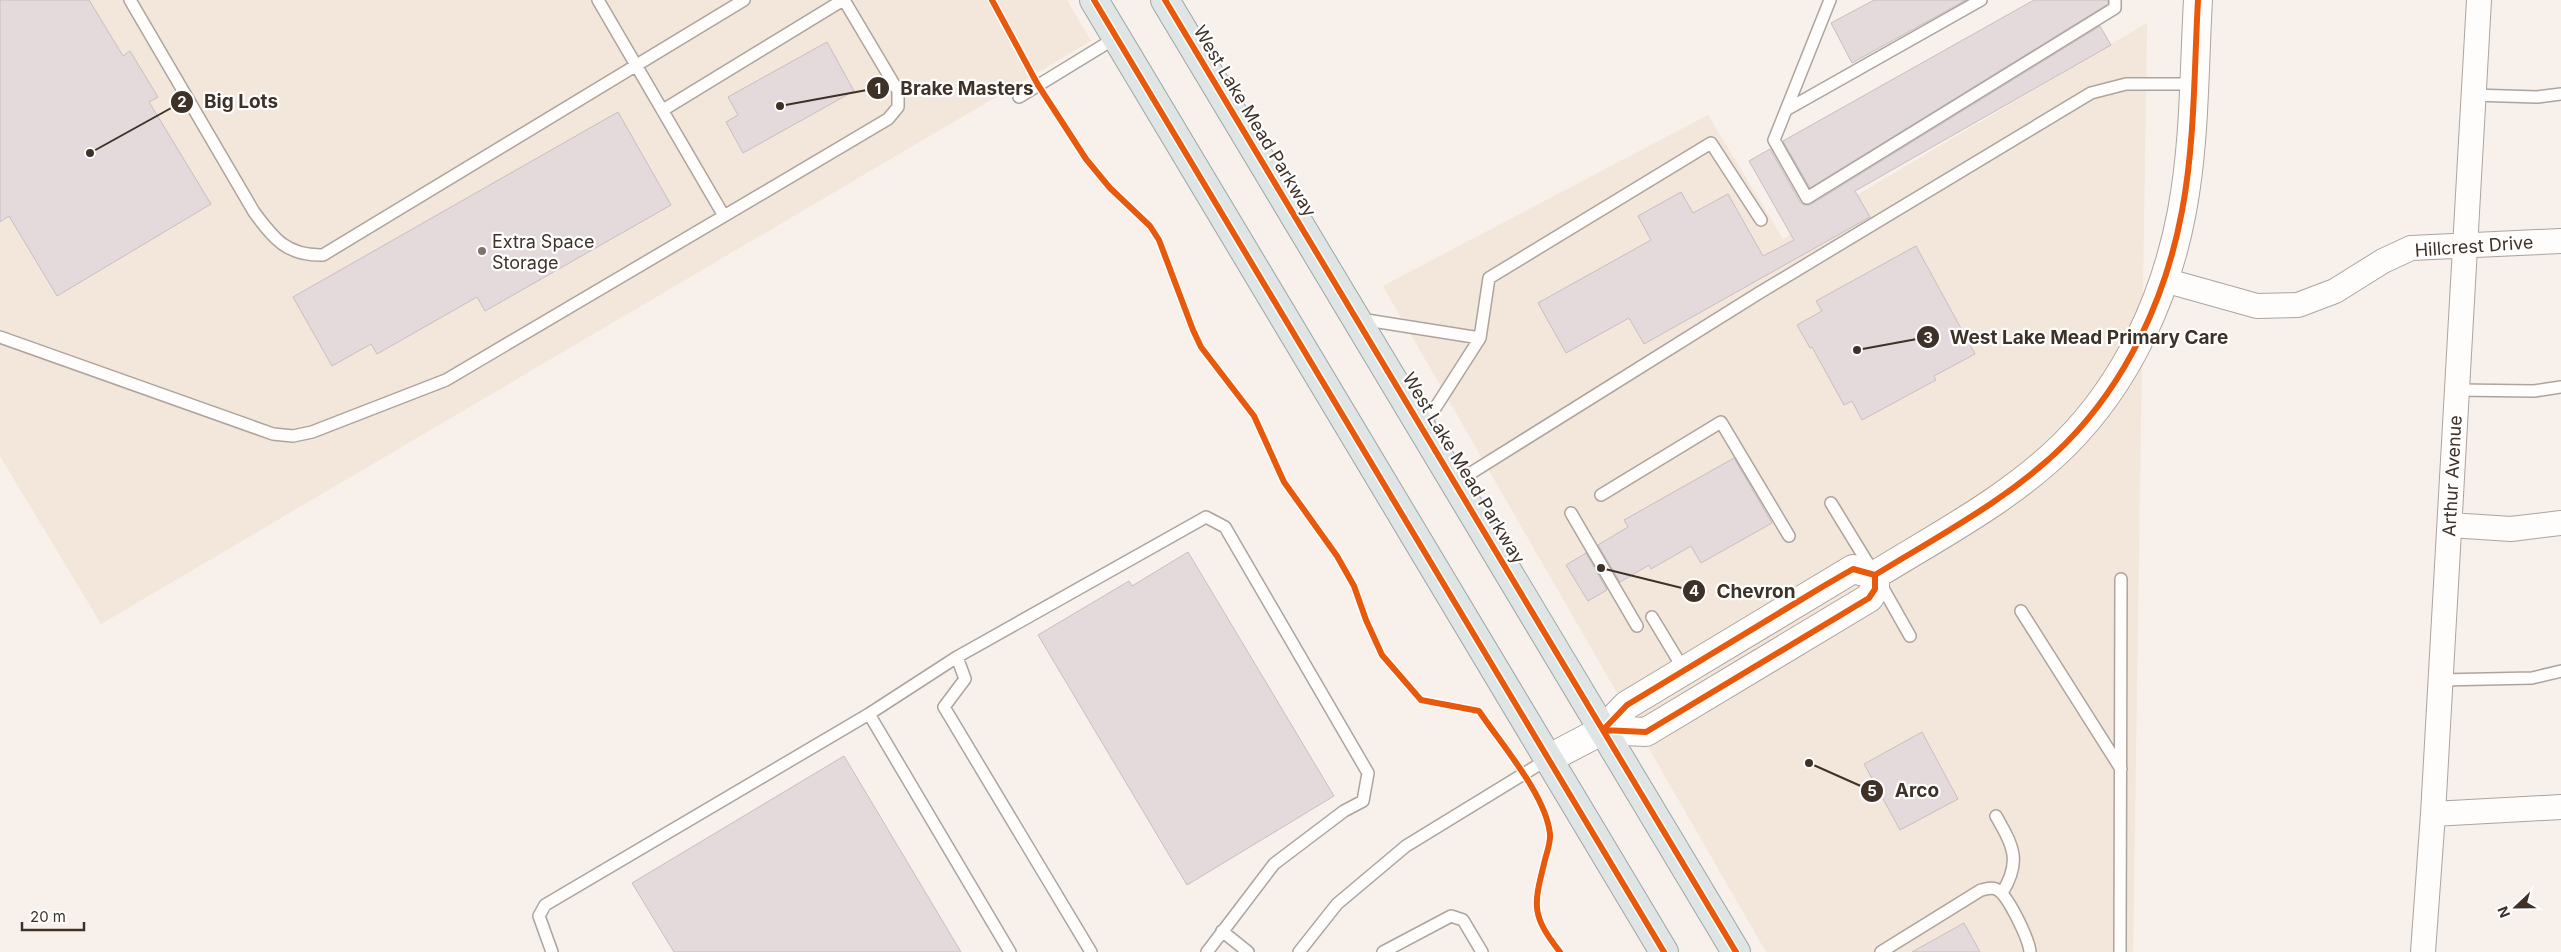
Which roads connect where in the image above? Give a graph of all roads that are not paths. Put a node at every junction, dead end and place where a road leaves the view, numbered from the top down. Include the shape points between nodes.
1 (130, 0) edge
2 (598, 0) edge
3 (744, 0) edge
4 (844, 0) edge
5 (1094, 0) edge
6 (1166, 0) edge
7 (1830, 0) edge
8 (1981, 0) edge
9 (2115, 0) edge
10 (2198, 0) edge
11 (2479, 0) edge
12 (1116, 37) junction
13 (636, 66) junction
14 (2194, 84) junction
15 (2561, 94) edge
16 (2473, 95) junction
17 (1019, 97) dead end
18 (663, 110) junction
19 (1786, 110) junction
20 (724, 216) junction
21 (1761, 220) dead end
22 (2561, 241) edge
23 (2463, 246) junction
24 (2164, 280) junction
25 (1356, 318) junction
26 (0, 337) edge
27 (1480, 338) junction
28 (2561, 387) edge
29 (2457, 390) junction
30 (1422, 428) junction
31 (1455, 483) junction
32 (1601, 495) dead end
33 (1831, 503) dead end
34 (1571, 513) dead end
35 (2561, 523) edge
36 (2450, 525) junction
37 (1789, 536) dead end
38 (1875, 575) junction
39 (2122, 579) dead end
40 (2021, 611) dead end
41 (1652, 617) dead end
42 (1637, 626) dead end
43 (1910, 636) dead end
44 (957, 657) junction
45 (1684, 670) junction
46 (2561, 671) edge
47 (2441, 680) junction
48 (869, 714) junction
49 (1603, 730) junction
50 (1548, 759) junction
51 (2121, 769) junction
52 (2561, 807) edge
53 (2433, 814) junction
54 (1996, 816) dead end
55 (2002, 893) junction
56 (1222, 931) junction
57 (552, 952) edge
58 (1010, 952) edge
59 (1091, 952) edge
60 (1207, 952) edge
61 (1248, 952) edge
62 (1300, 952) edge
63 (1383, 952) edge
64 (1482, 952) edge
65 (1664, 952) edge
66 (1736, 952) edge
67 (1881, 952) edge
68 (2030, 952) edge
69 (2120, 952) edge
70 (2423, 952) edge

1 - 13 lane via 254,212 286,248 307,256 323,255
2 - 13 lane
3 - 13 lane
4 - 18 lane
4 - 20 lane via 898,91 898,107 888,119
5 - 12 main road
6 - 25 main road, West Lake Mead Parkway
7 - 19 lane
8 - 19 lane
9 - 19 lane via 2115,8 1807,198 1774,140
10 - 14 main road
11 - 16 street, Arthur Avenue
12 - 17 lane
12 - 50 main road
13 - 18 lane
14 - 24 main road via 2191,148 2182,212
14 - 31 lane via 2126,84 2090,93 1759,293
15 - 16 lane via 2537,97
16 - 23 street, Arthur Avenue
18 - 20 lane
20 - 26 lane via 446,380 312,432 293,436 273,434
21 - 27 lane via 1711,143 1489,278
22 - 23 street, Hillcrest Drive
23 - 24 street, Hillcrest Drive via 2411,248 2335,291 2298,305 2257,306
23 - 29 street, Arthur Avenue
24 - 38 main road via 2146,327 2124,367 2065,444 2007,492
25 - 27 lane
25 - 30 main road, West Lake Mead Parkway
27 - 30 lane
28 - 29 lane via 2534,391
29 - 36 street, Arthur Avenue
30 - 31 main road, West Lake Mead Parkway
31 - 49 main road, West Lake Mead Parkway
32 - 37 lane via 1721,422
33 - 38 lane
34 - 42 lane
35 - 36 street via 2511,529
36 - 47 street, Arthur Avenue
38 - 43 lane
38 - 45 main road via 1853,569
38 - 49 main road via 1875,589 1869,598 1646,732
39 - 51 lane
40 - 51 lane
41 - 45 lane
44 - 48 lane
44 - 56 lane via 1206,516 1224,527 1368,773 1363,801 1344,811 1274,864
44 - 59 lane via 965,679 944,707
45 - 49 main road via 1627,705
46 - 47 lane via 2532,678
47 - 53 street, Arthur Avenue
48 - 57 lane via 545,905 539,916
48 - 58 lane
49 - 50 main road
49 - 66 main road, West Lake Mead Parkway
50 - 62 lane via 1406,846 1338,904
50 - 65 main road
51 - 69 lane
52 - 53 street
53 - 70 street, Arthur Avenue
54 - 55 lane via 2008,836 2014,856 2010,881
55 - 67 lane via 1989,888 1980,890
55 - 68 lane via 2029,940
56 - 60 lane
56 - 61 lane
63 - 64 lane via 1451,916 1463,920

